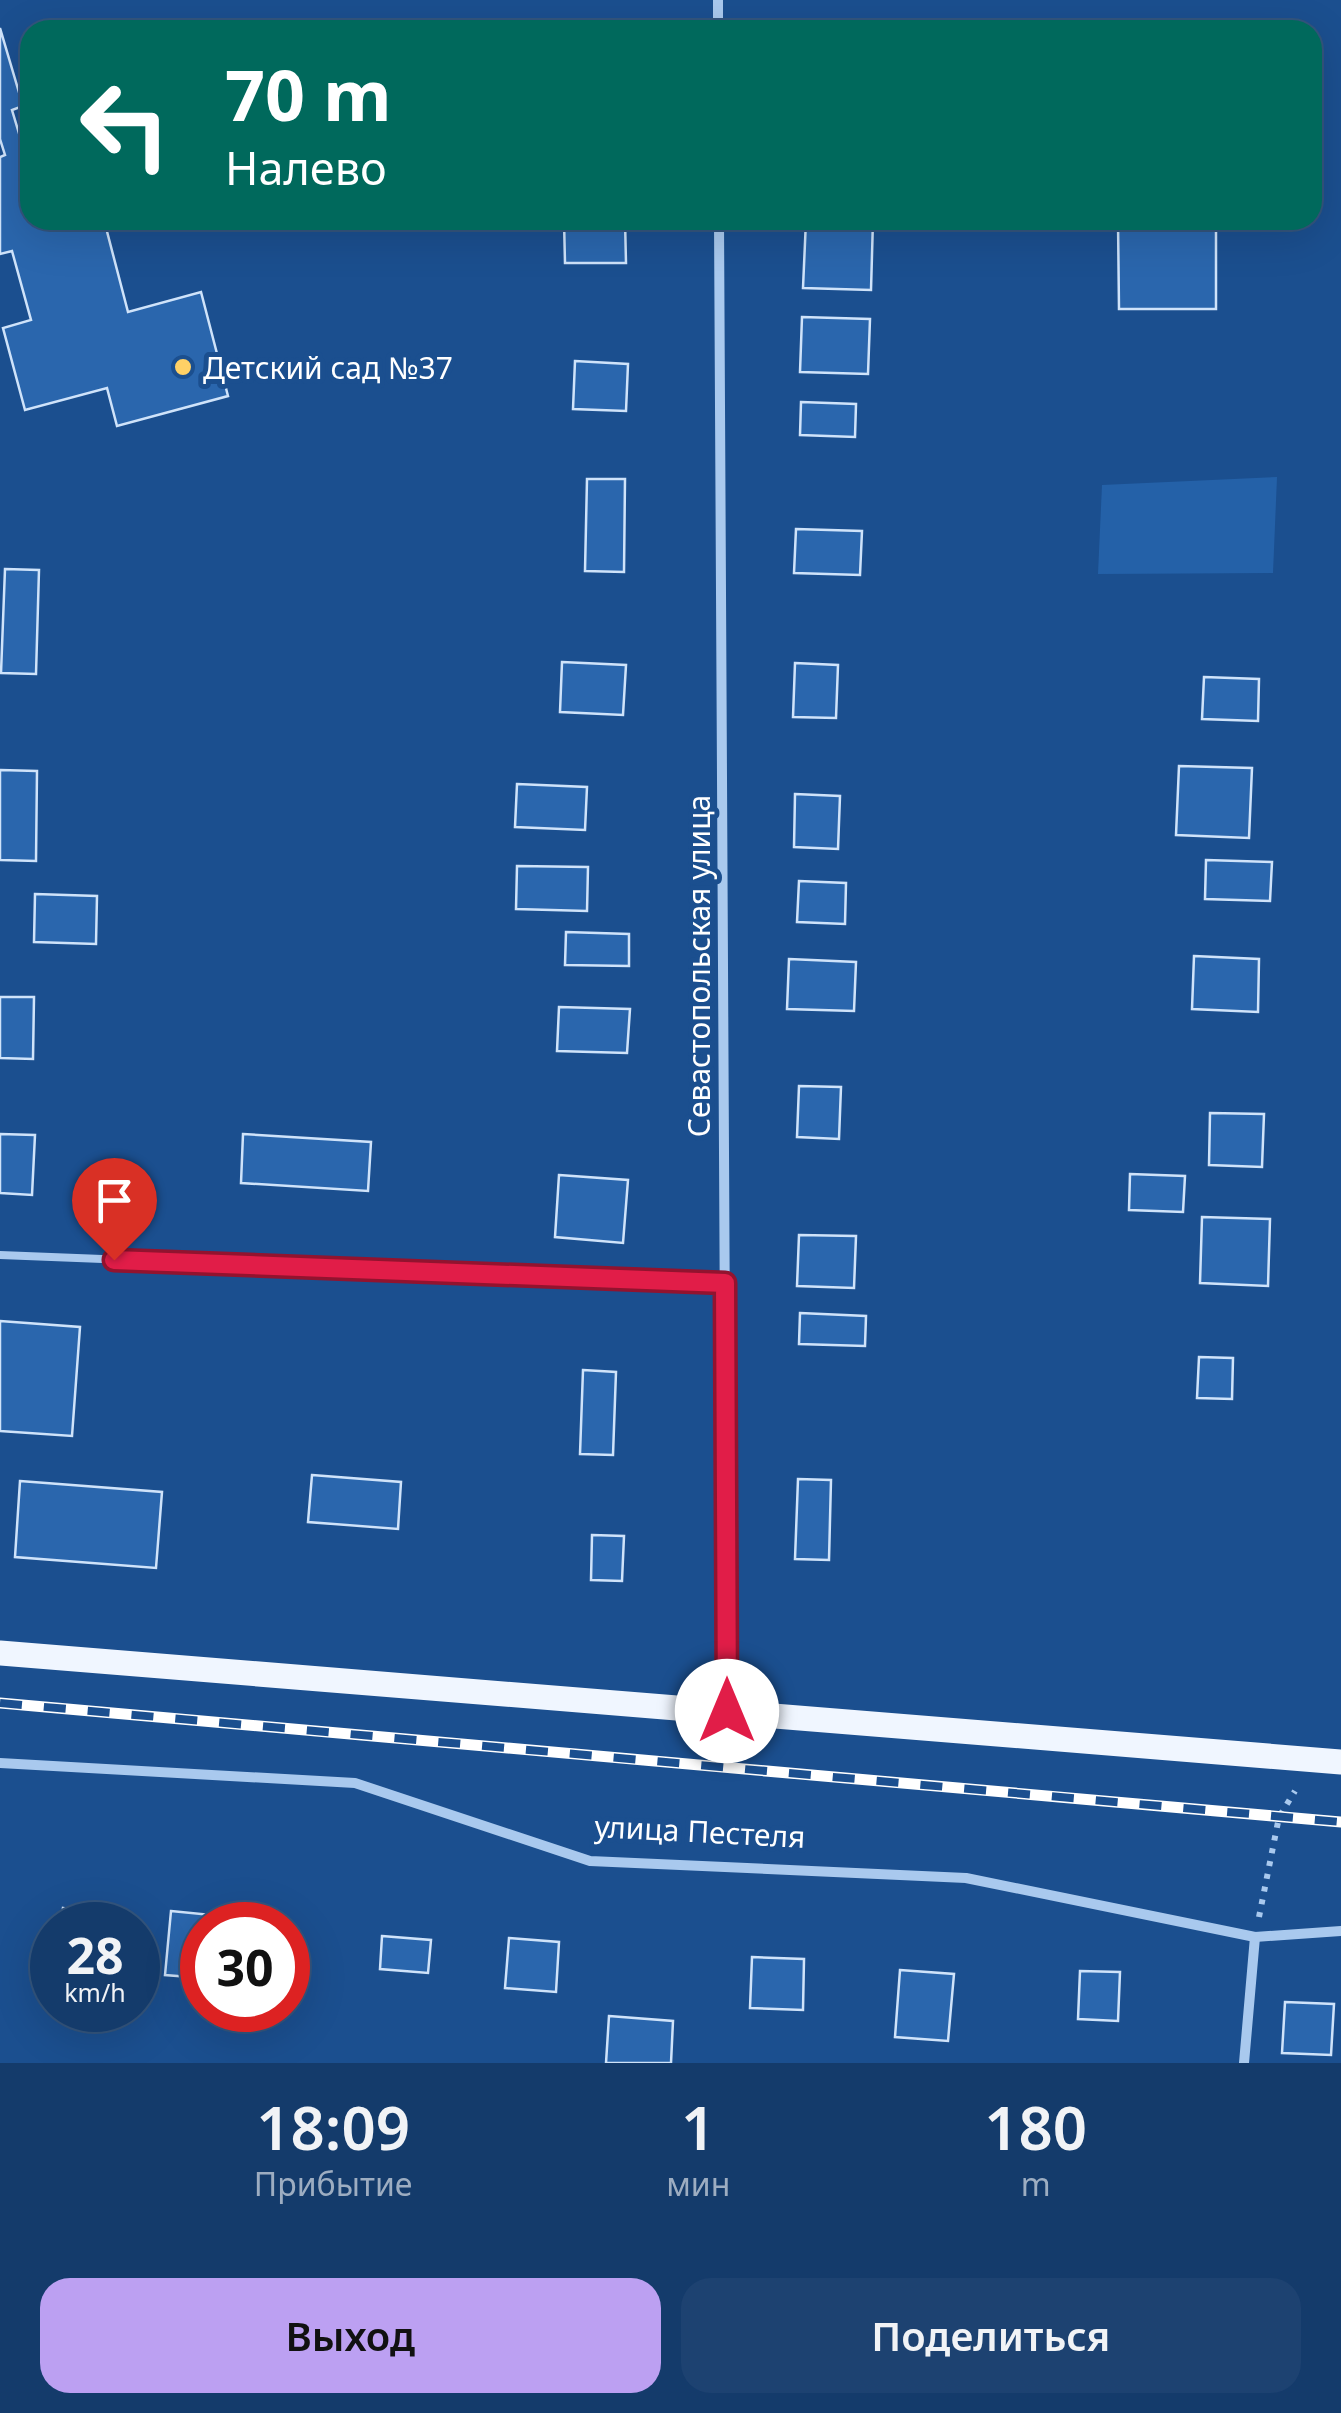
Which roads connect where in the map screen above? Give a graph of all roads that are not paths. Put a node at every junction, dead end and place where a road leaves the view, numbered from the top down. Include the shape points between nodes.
1 (719, 230) edge
2 (0, 1255) edge
3 (725, 1283) junction
4 (0, 1652) edge
5 (727, 1711) junction
6 (1341, 1762) edge
7 (0, 1763) edge
8 (1341, 1931) edge
9 (1255, 1937) junction
10 (1244, 2063) edge

1 - 3 street, Севастопольская улица
2 - 3 lane
3 - 5 street, Севастопольская улица
4 - 5 main road
5 - 6 main road
7 - 9 street, улица Пестеля via 355,1783 590,1861 966,1878
8 - 9 street, улица Пестеля
9 - 10 street

